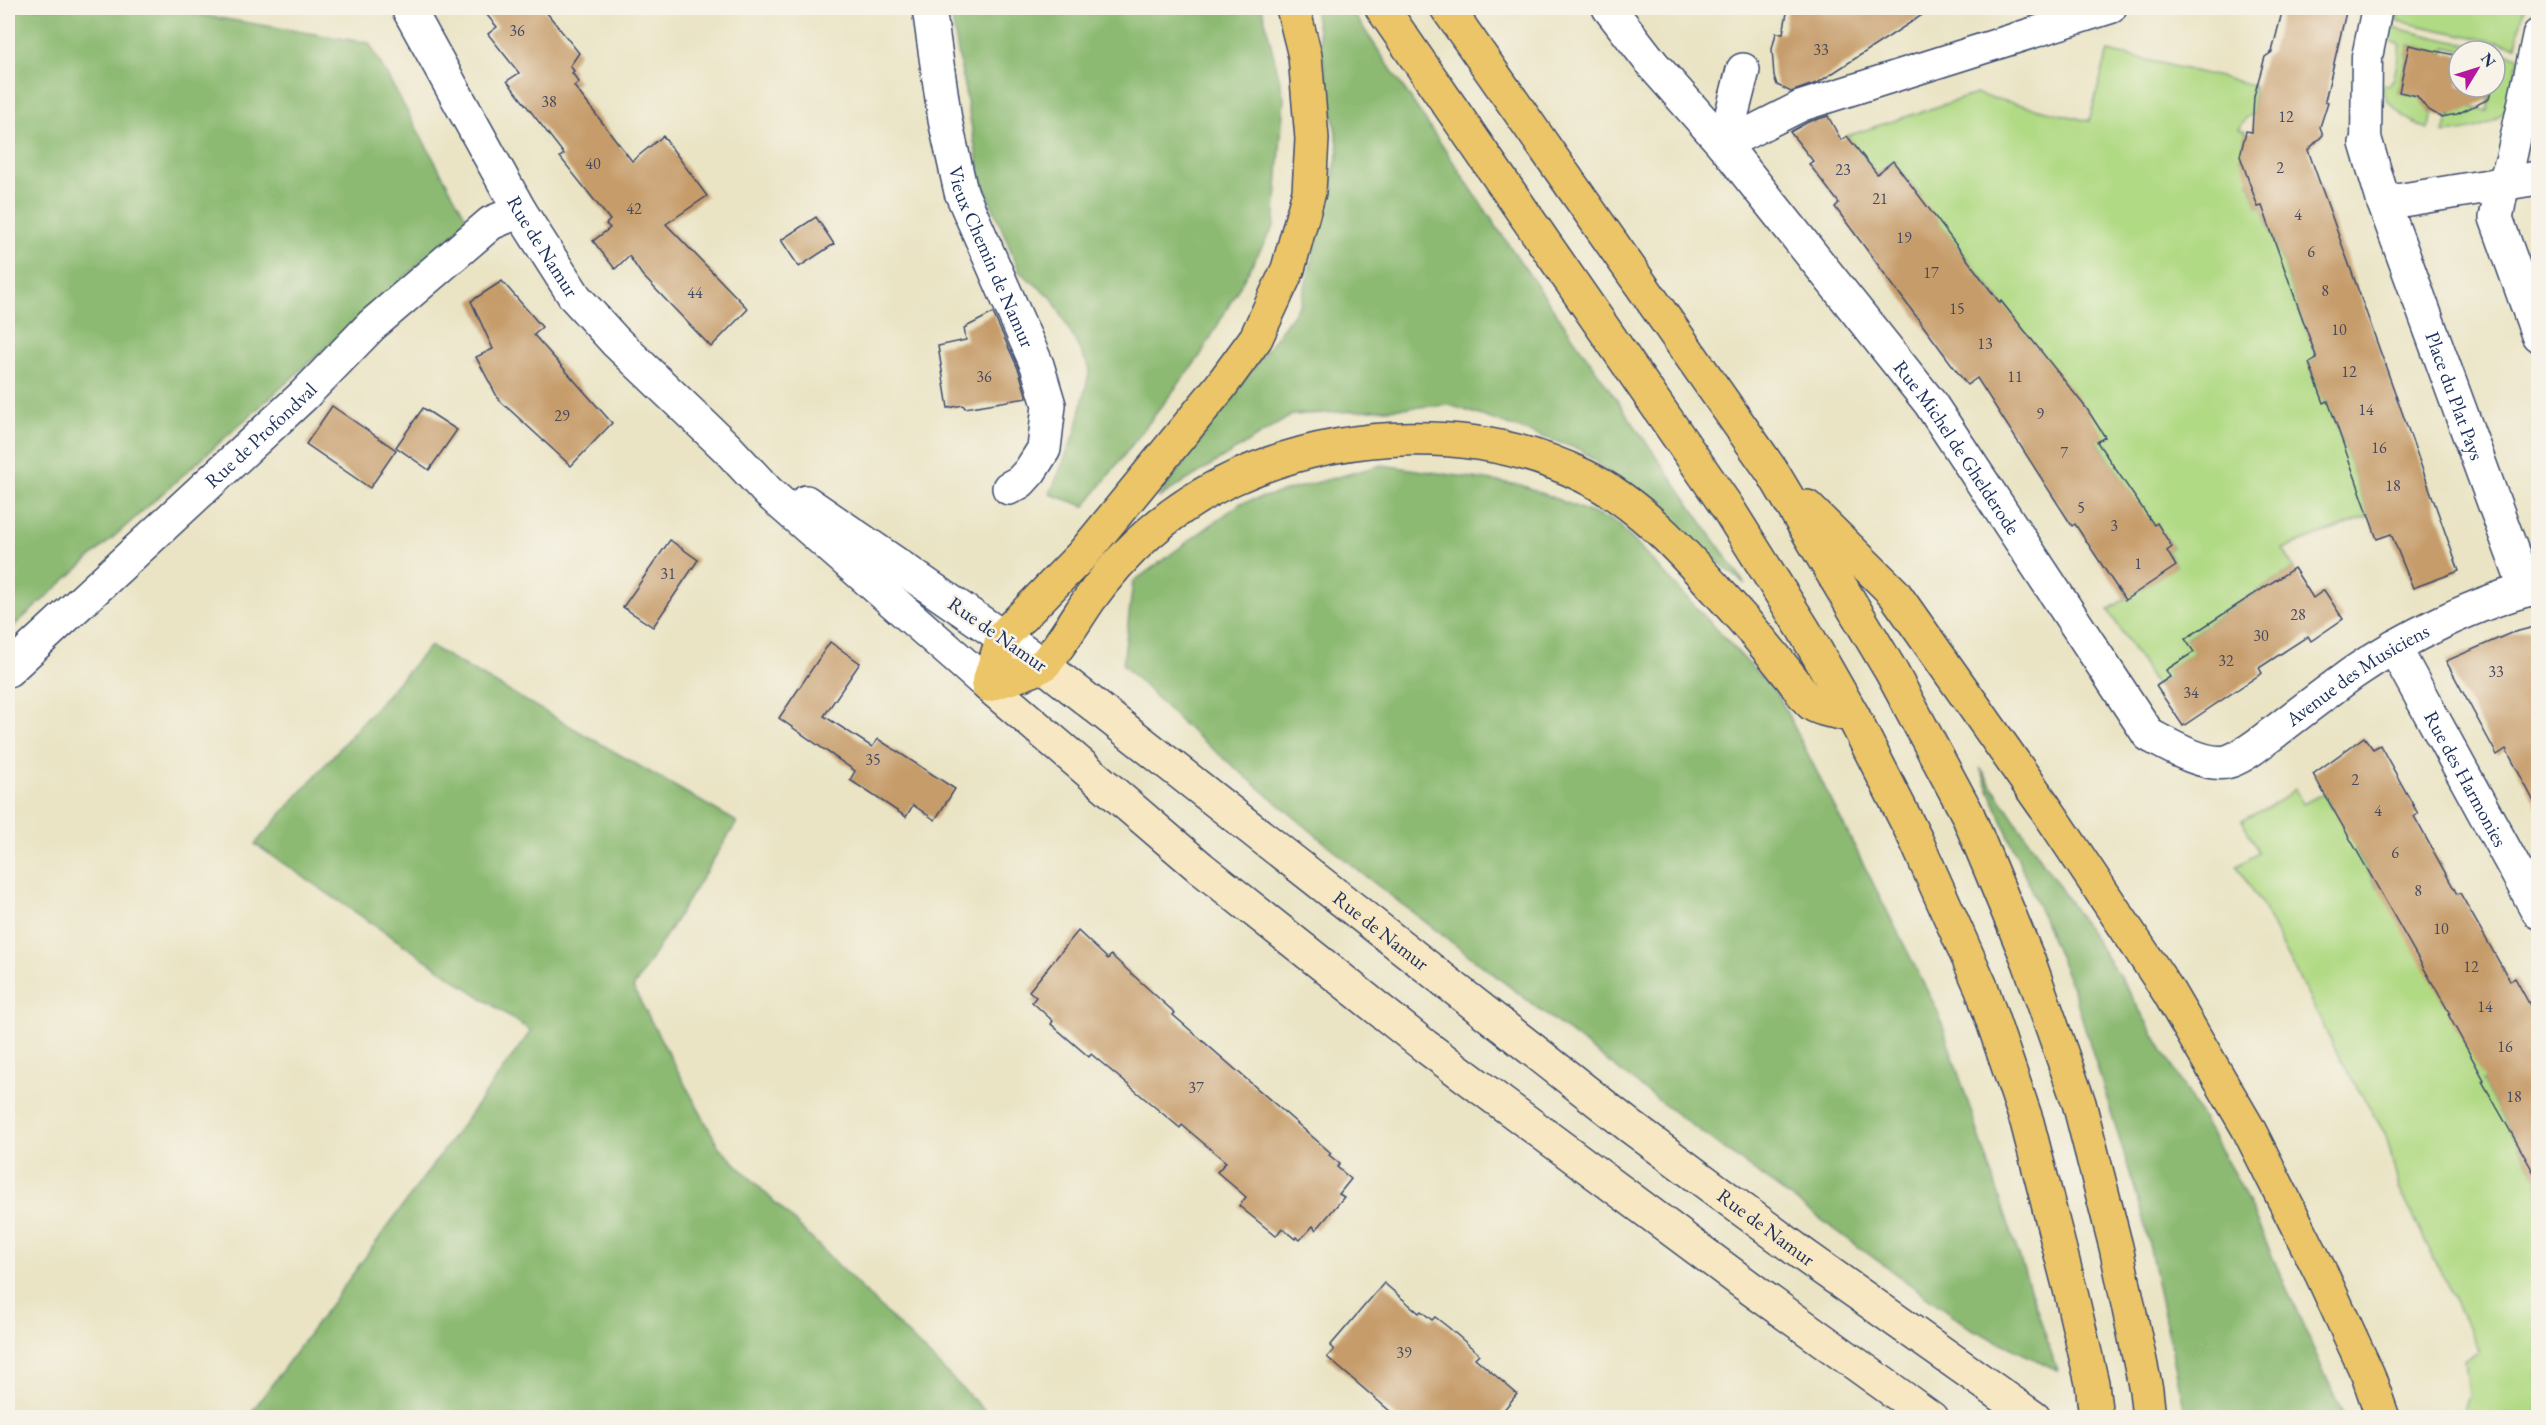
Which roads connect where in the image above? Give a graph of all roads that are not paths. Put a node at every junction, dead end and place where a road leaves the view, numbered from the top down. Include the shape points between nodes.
1 (408, 8) edge
2 (929, 8) edge
3 (1293, 8) edge
4 (1382, 8) edge
5 (1447, 8) edge
6 (1609, 8) edge
7 (2111, 8) edge
8 (2377, 8) edge
9 (2538, 34) edge
10 (1743, 70) dead end
11 (2366, 143) joint
12 (1724, 145) junction
13 (2538, 178) edge
14 (2503, 182) junction
15 (2384, 203) junction
16 (520, 211) junction
17 (2538, 334) edge
18 (727, 448) junction
19 (1773, 473) junction
20 (1009, 488) dead end
21 (2532, 588) edge
22 (1003, 636) junction
23 (2394, 647) junction
24 (1043, 664) junction
25 (8, 670) edge
26 (988, 685) junction
27 (1853, 716) junction
28 (2182, 753) joint
29 (2538, 911) edge
30 (1931, 1418) edge
31 (2034, 1418) edge
32 (2096, 1418) edge
33 (2149, 1418) edge
34 (2383, 1418) edge

1 - 16 street, Rue de Namur
2 - 20 street, Vieux Chemin de Namur via 945,120 961,192 1037,365 1049,405 1044,449 1030,471
3 - 22 highway via 1305,56 1312,139 1309,192 1279,289 1256,338 1220,387 1083,554
4 - 27 highway via 1727,507
5 - 19 highway
6 - 12 street, Rue Michel de Ghelderode
7 - 12 street via 1801,106
8 - 11 street via 2367,57
9 - 14 street
10 - 12 street
11 - 15 street, Place du Plat Pays
12 - 28 street, Rue Michel de Ghelderode via 1930,403 2149,735
13 - 14 street
14 - 15 street
14 - 17 street via 2496,218
15 - 21 street, Place du Plat Pays
16 - 18 street, Rue de Namur via 574,297
16 - 25 street, Rue de Profondval via 492,223 372,325 285,413
18 - 22 street, Rue de Namur
18 - 26 street, Rue de Namur via 768,492
19 - 33 highway via 1891,671 1967,813 2029,962 2085,1125 2116,1247
19 - 34 highway via 1894,593 2045,807 2168,991 2248,1128 2317,1264 2368,1375
21 - 23 street, Avenue des Musiciens via 2487,602
22 - 24 street, Rue de Namur
22 - 26 highway
23 - 28 street, Avenue des Musiciens via 2253,748 2226,762
23 - 29 street, Rue des Harmonies
24 - 26 highway
24 - 27 highway via 1106,576 1139,541 1196,498 1283,459 1371,441 1432,438 1487,444 1537,456 1595,483 1664,533 1753,630 1812,704
24 - 31 main road, Rue de Namur via 1631,1128
26 - 30 main road, Rue de Namur via 1201,868 1425,1046
27 - 32 highway via 1916,840 1982,989 2027,1122 2092,1383

